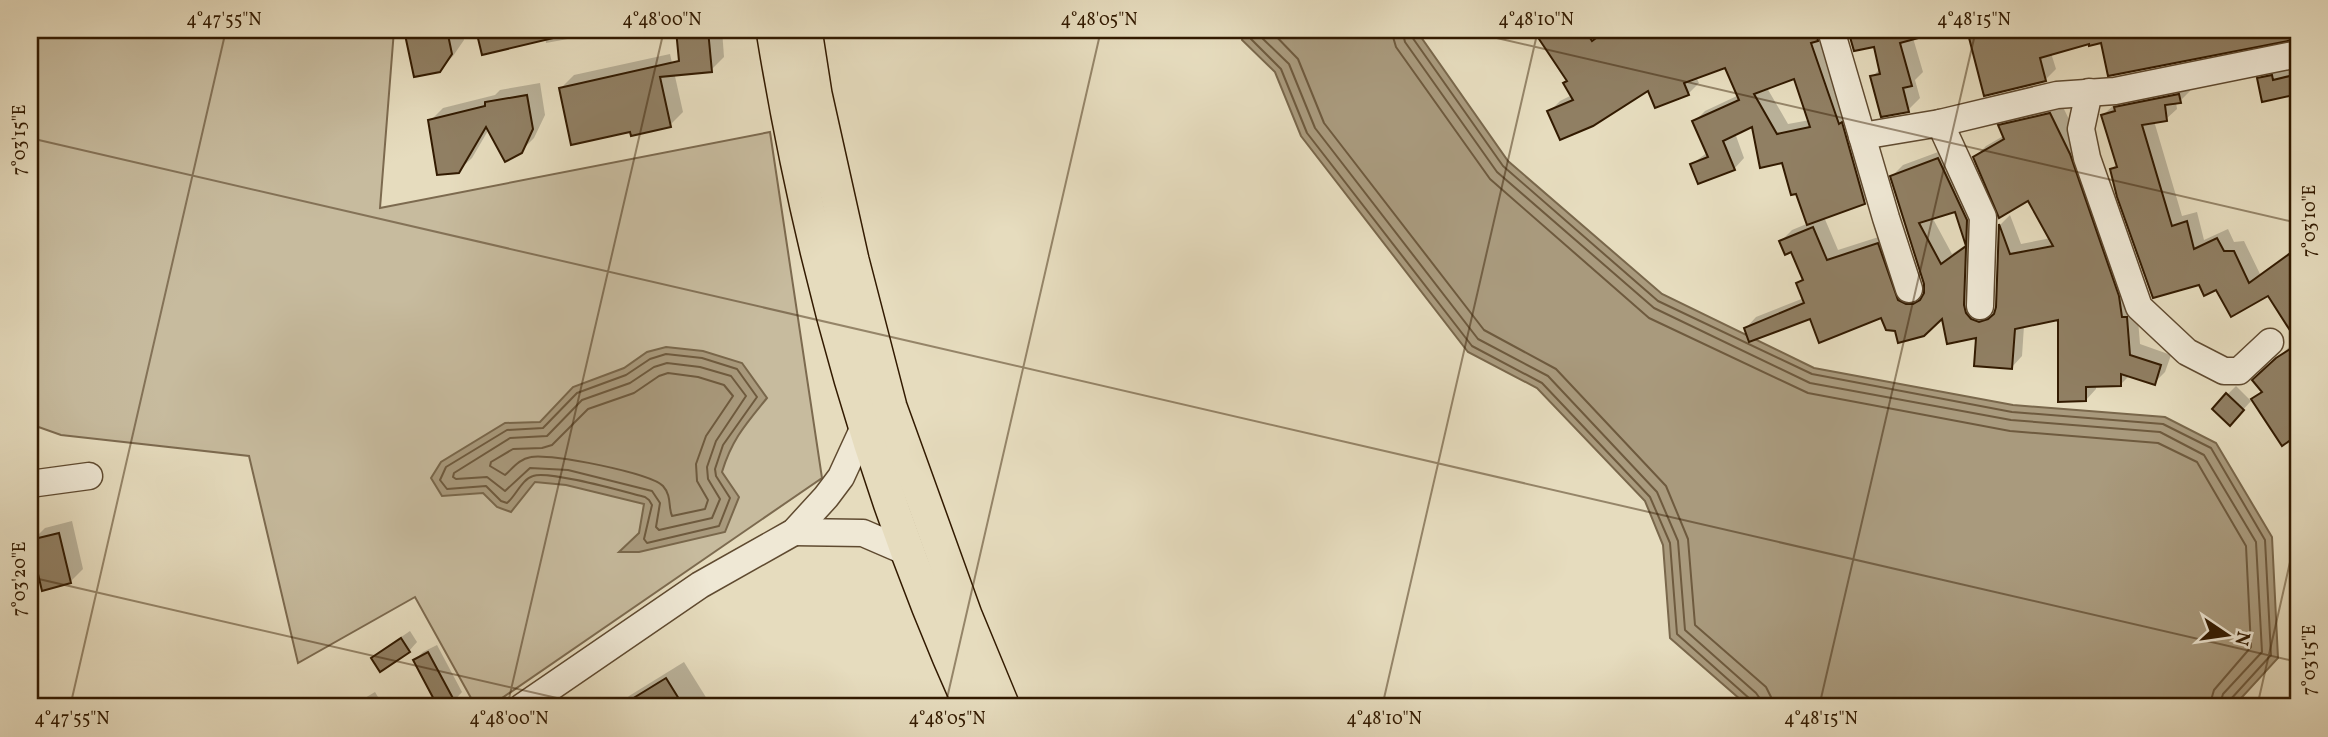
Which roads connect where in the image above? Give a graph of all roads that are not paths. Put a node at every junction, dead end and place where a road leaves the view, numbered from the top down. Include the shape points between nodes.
1 (773, 30) edge
2 (805, 30) edge
3 (1831, 30) edge
4 (2298, 54) edge
5 (2089, 92) junction
6 (1940, 122) junction
7 (1862, 136) junction
8 (1909, 289) dead end
9 (1980, 306) dead end
10 (2270, 342) dead end
11 (864, 426) junction
12 (89, 476) dead end
13 (30, 484) edge
14 (794, 532) junction
15 (907, 552) junction
16 (522, 707) edge
17 (971, 707) edge
18 (1003, 707) edge

1 - 11 main road via 829,304
2 - 18 main road via 849,247 890,407
3 - 7 street
4 - 5 street via 2115,91
5 - 6 street
5 - 10 street via 2081,129 2087,158 2139,307 2187,352 2224,371 2239,371
6 - 7 street
6 - 9 street via 1983,218
7 - 8 street
11 - 14 street via 841,477
11 - 15 main road
12 - 13 street
14 - 15 street via 863,533
14 - 16 street via 700,585
15 - 17 main road

